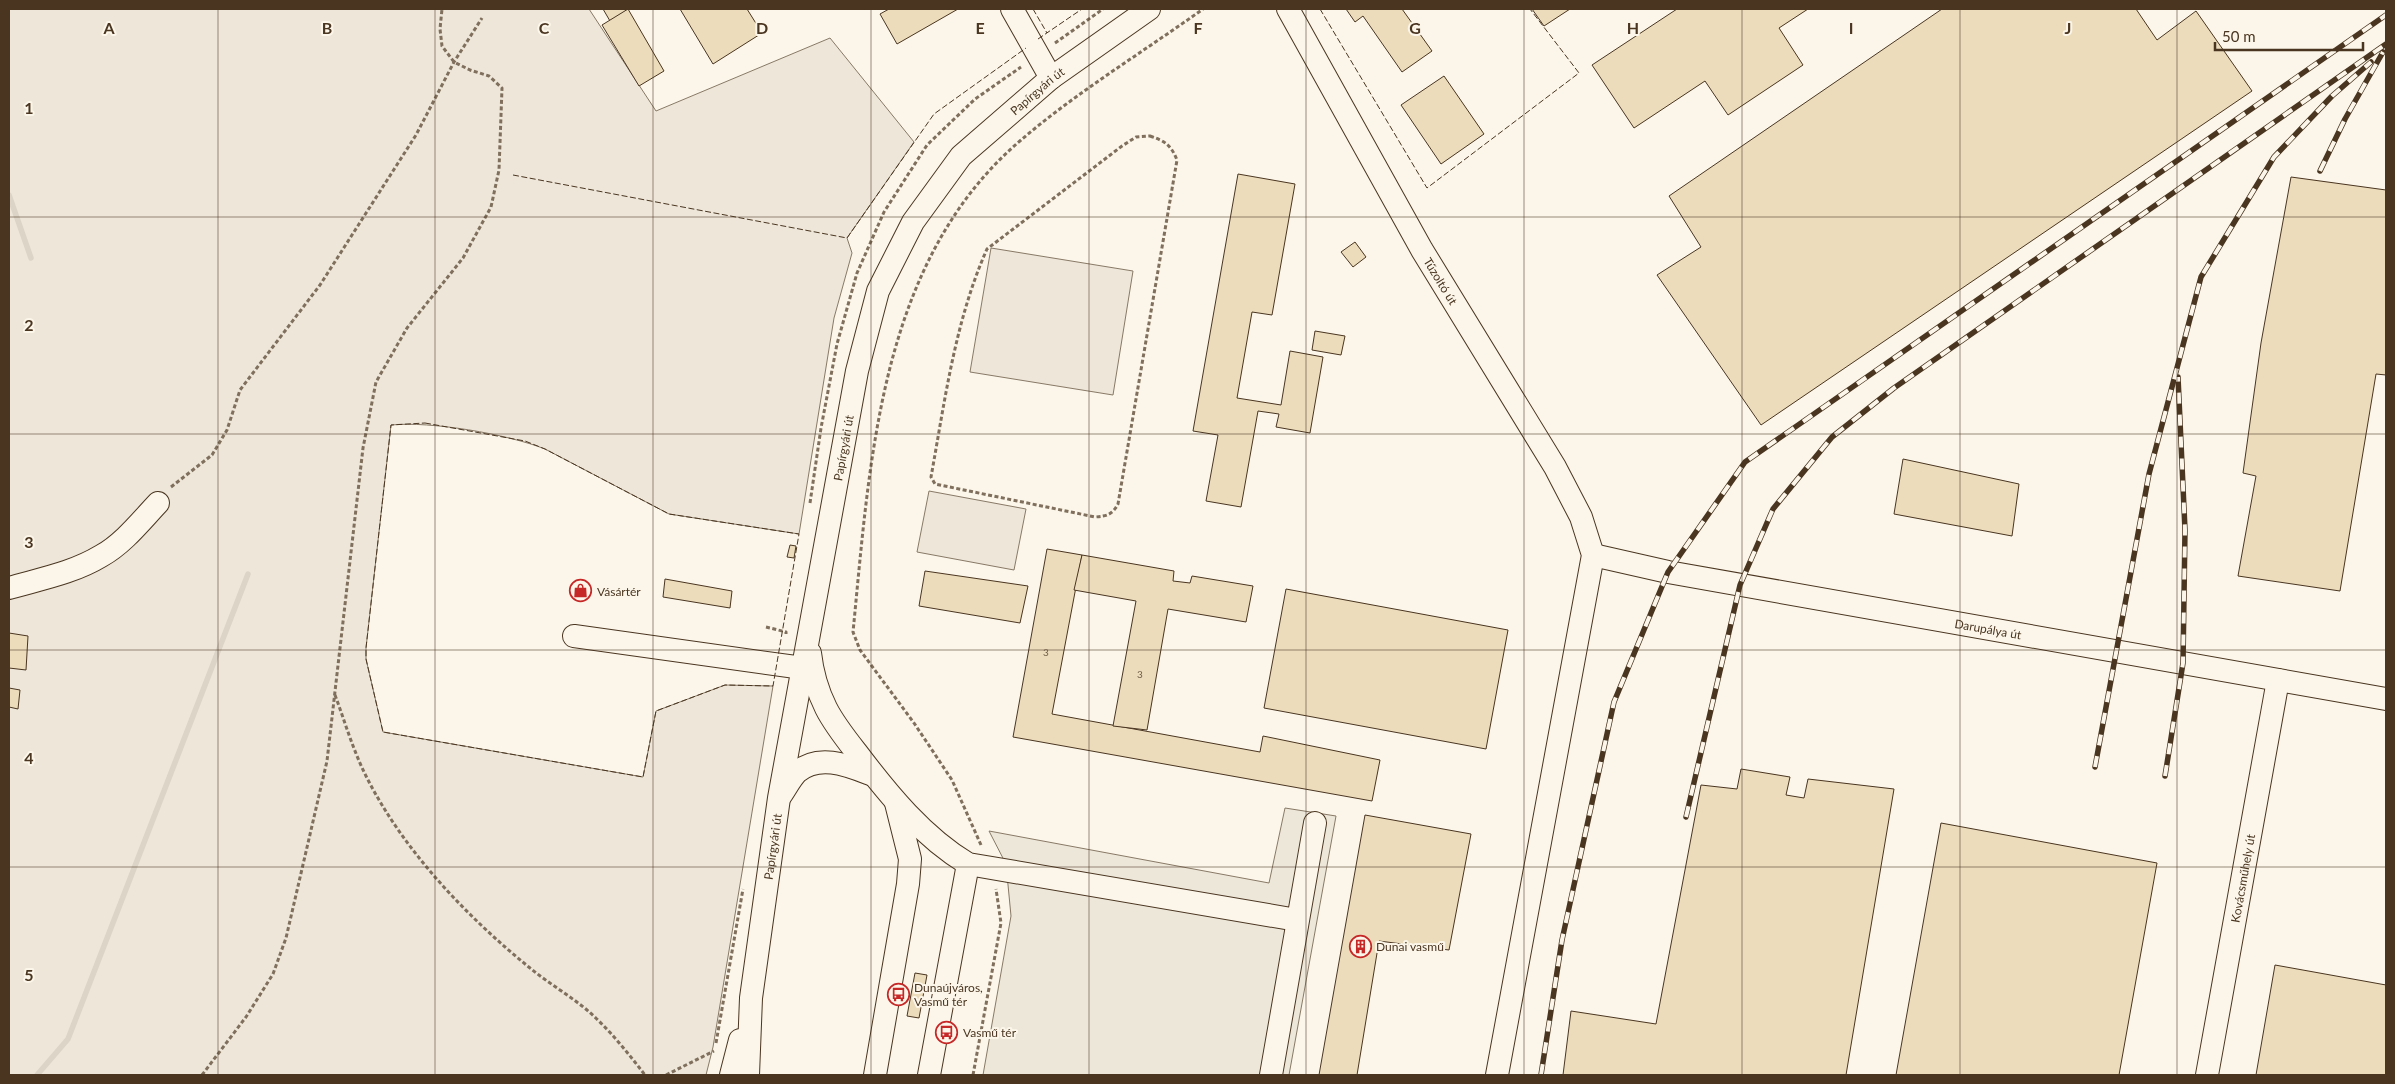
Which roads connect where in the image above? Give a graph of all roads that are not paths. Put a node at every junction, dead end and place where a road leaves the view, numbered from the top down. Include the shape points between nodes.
1 (1012, 9) edge
2 (1149, 9) edge
3 (1288, 9) edge
4 (1051, 78) junction
5 (158, 503) road end
6 (1593, 555) junction
7 (9, 588) edge
8 (809, 632) junction
9 (574, 636) dead end
10 (803, 668) junction
11 (2278, 680) junction
12 (2386, 699) edge
13 (873, 774) junction
14 (779, 798) junction
15 (895, 800) junction
16 (1316, 823) dead end
17 (968, 864) junction
18 (1297, 920) junction
19 (751, 998) junction
20 (732, 1075) edge
21 (748, 1075) edge
22 (875, 1075) edge
23 (929, 1075) edge
24 (1271, 1075) edge
25 (1497, 1075) edge
26 (2207, 1075) edge

1 - 4 street
2 - 4 street, Papírgyári út
3 - 6 street, Tűzoltó út via 1422,250 1555,467 1581,517
4 - 8 street, Papírgyári út via 960,156 913,222 878,291 857,371
5 - 7 street via 129,534 102,556 69,571
6 - 11 street, Darupálya út via 1668,572
6 - 25 street
8 - 10 street, Papírgyári út
8 - 13 street via 811,664 826,708
9 - 10 street
10 - 14 street, Papírgyári út
11 - 12 street, Darupálya út
11 - 26 street, Kovácsműhely út
13 - 14 street via 845,764 812,764 797,773
13 - 15 street
14 - 19 street, Papírgyári út
15 - 17 street via 946,851
15 - 22 street via 910,859
16 - 18 street
17 - 18 street
17 - 23 street
18 - 24 street
19 - 20 street
19 - 21 street

